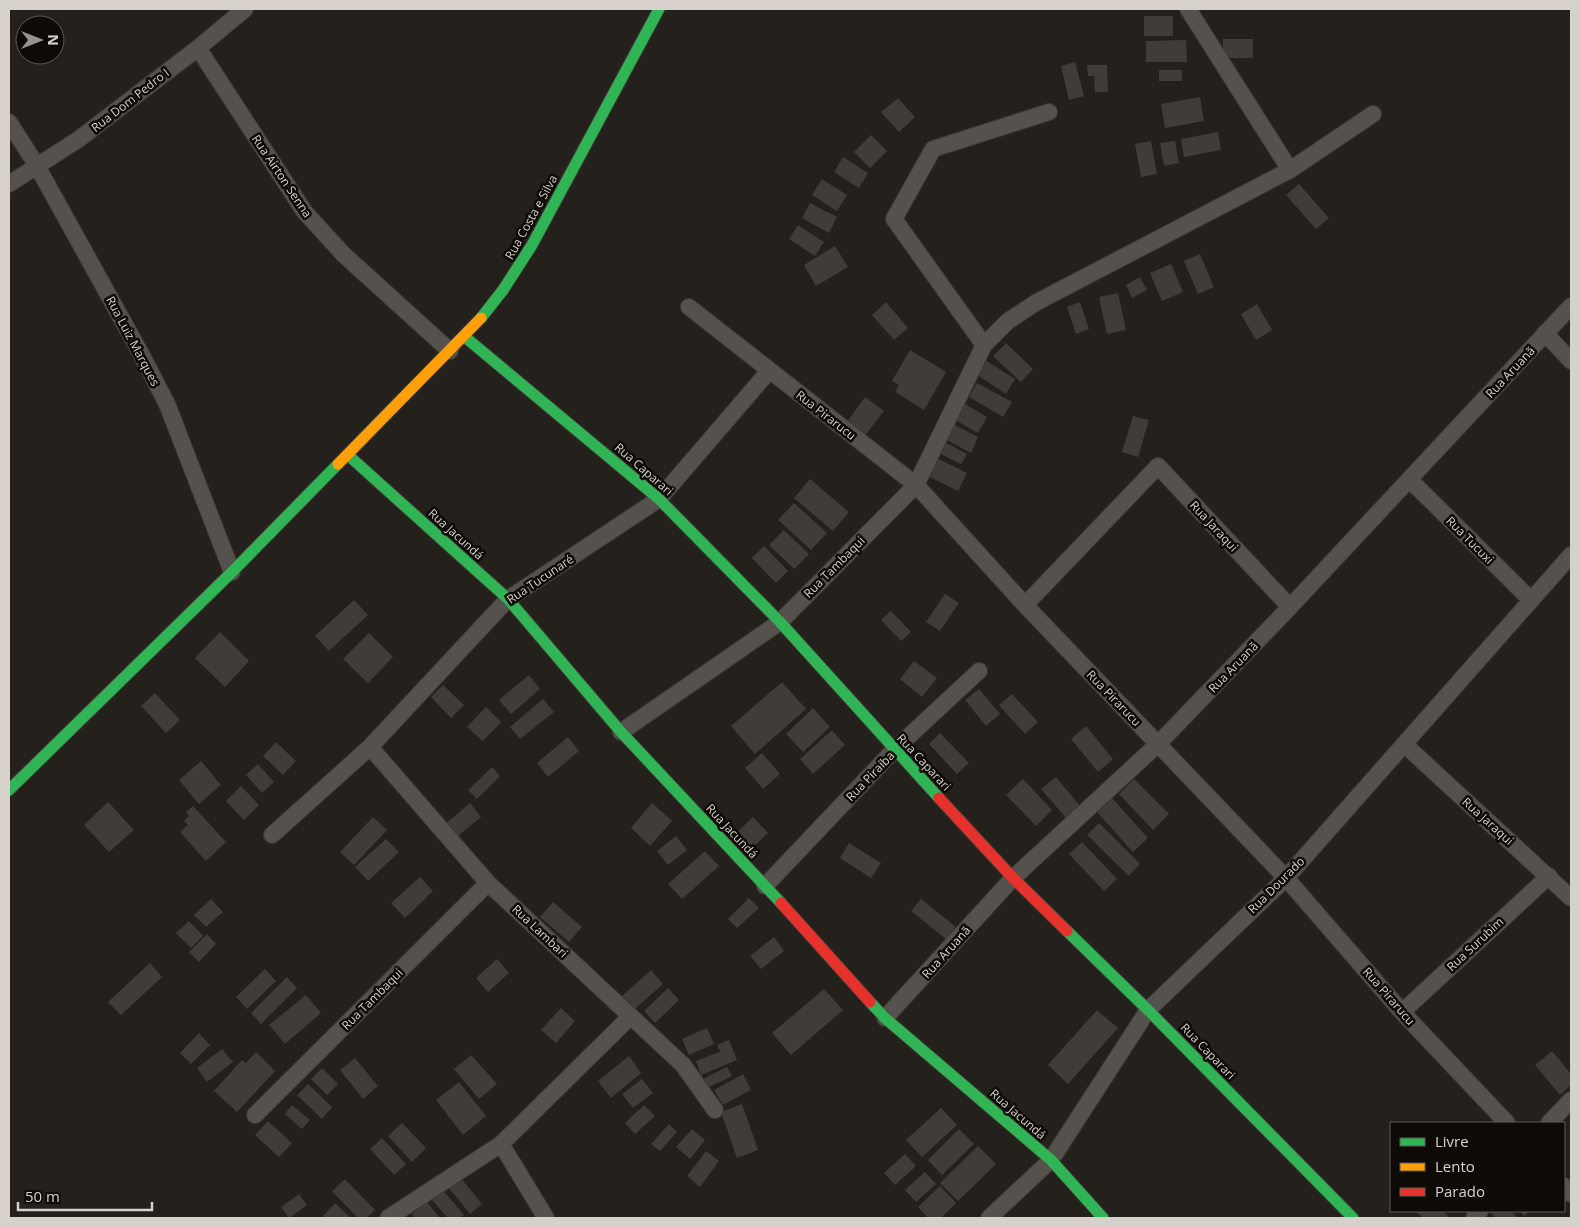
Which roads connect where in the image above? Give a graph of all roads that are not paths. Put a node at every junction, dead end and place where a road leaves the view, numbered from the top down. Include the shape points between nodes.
1 (245, 9) edge
2 (659, 9) edge
3 (1188, 9) edge
4 (198, 48) junction
5 (1049, 112) dead end
6 (1373, 114) dead end
7 (9, 122) edge
8 (37, 166) junction
9 (1290, 170) junction
10 (9, 184) edge
11 (1571, 306) edge
12 (689, 307) dead end
13 (1546, 333) junction
14 (466, 337) junction
15 (984, 345) junction
16 (450, 351) junction
17 (1571, 361) edge
18 (769, 371) junction
19 (348, 455) junction
20 (1410, 480) junction
21 (916, 485) junction
22 (659, 499) junction
23 (1571, 555) edge
24 (232, 572) junction
25 (508, 599) junction
26 (1531, 600) junction
27 (1025, 605) junction
28 (1290, 607) junction
29 (780, 622) junction
30 (979, 671) dead end
31 (621, 732) junction
32 (1158, 744) junction
33 (1404, 744) junction
34 (370, 747) junction
35 (894, 750) junction
36 (9, 790) edge
37 (272, 835) dead end
38 (1549, 876) junction
39 (1013, 878) junction
40 (1286, 878) junction
41 (488, 883) junction
42 (765, 886) junction
43 (1571, 898) edge
44 (1148, 1010) junction
45 (1402, 1012) junction
46 (631, 1016) junction
47 (885, 1018) junction
48 (1571, 1100) edge
49 (715, 1110) dead end
50 (255, 1115) dead end
51 (1506, 1122) edge
52 (1549, 1122) edge
53 (501, 1144) junction
54 (1051, 1160) junction
55 (388, 1218) edge
56 (546, 1218) edge
57 (989, 1218) edge
58 (1102, 1218) edge
59 (1353, 1218) edge

1 - 4 street, Rua Dom Pedro I
2 - 14 street, Rua Costa e Silva via 528,254
3 - 9 street
4 - 8 street, Rua Dom Pedro I via 79,139
4 - 16 street, Rua Airton Senna via 304,212 343,254
5 - 15 street via 933,149 894,219
6 - 9 street, Rua Tambaqui
7 - 8 street, Rua Luiz Marques
8 - 10 street, Rua Dom Pedro I
8 - 24 street, Rua Luiz Marques via 167,404
9 - 15 street, Rua Tambaqui via 1037,302 1008,321
11 - 13 street, Rua Aruanã
12 - 18 street, Rua Pirarucu
13 - 17 street
13 - 20 street, Rua Aruanã
14 - 16 street, Rua Costa e Silva
14 - 22 street, Rua Caparari
15 - 21 street, Rua Tambaqui
16 - 19 street, Rua Costa e Silva
18 - 21 street, Rua Pirarucu
18 - 22 street, Rua Tucunaré
19 - 24 street, Rua Costa e Silva
19 - 25 street, Rua Jacundá
20 - 26 street, Rua Tucuxi
20 - 28 street, Rua Aruanã
21 - 27 street, Rua Pirarucu
21 - 29 street, Rua Tambaqui
22 - 25 street, Rua Tucunaré
22 - 29 street, Rua Caparari
23 - 26 street, Rua Dourado
24 - 36 street, Rua Costa e Silva
25 - 31 street, Rua Jacundá
25 - 34 street, Rua Tucunaré
26 - 33 street, Rua Dourado
27 - 28 street, Rua Jaraqui via 1158,466
27 - 32 street, Rua Pirarucu
28 - 32 street, Rua Aruanã
29 - 31 street, Rua Tambaqui
29 - 35 street, Rua Caparari
30 - 35 street, Rua Piraíba
31 - 42 street, Rua Jacundá
32 - 39 street, Rua Aruanã
32 - 40 street, Rua Pirarucu
33 - 38 street, Rua Jaraqui
33 - 40 street, Rua Dourado
34 - 37 street, Rua Tucunaré
34 - 41 street, Rua Lambari
35 - 39 street, Rua Caparari
35 - 42 street, Rua Piraíba
38 - 43 street, Rua Jaraqui
38 - 45 street, Rua Surubim
39 - 44 street, Rua Caparari
39 - 47 street, Rua Aruanã
40 - 44 street, Rua Dourado
40 - 45 street, Rua Pirarucu
41 - 46 street, Rua Lambari
41 - 50 street, Rua Tambaqui
42 - 47 street, Rua Jacundá
44 - 54 street, Rua Dourado
44 - 59 street, Rua Caparari
45 - 51 street, Rua Pirarucu
46 - 49 street, Rua Lambari via 683,1065
46 - 53 street
47 - 54 street, Rua Jacundá
48 - 52 street
53 - 55 street
53 - 56 street
54 - 57 street, Rua Dourado
54 - 58 street, Rua Jacundá

